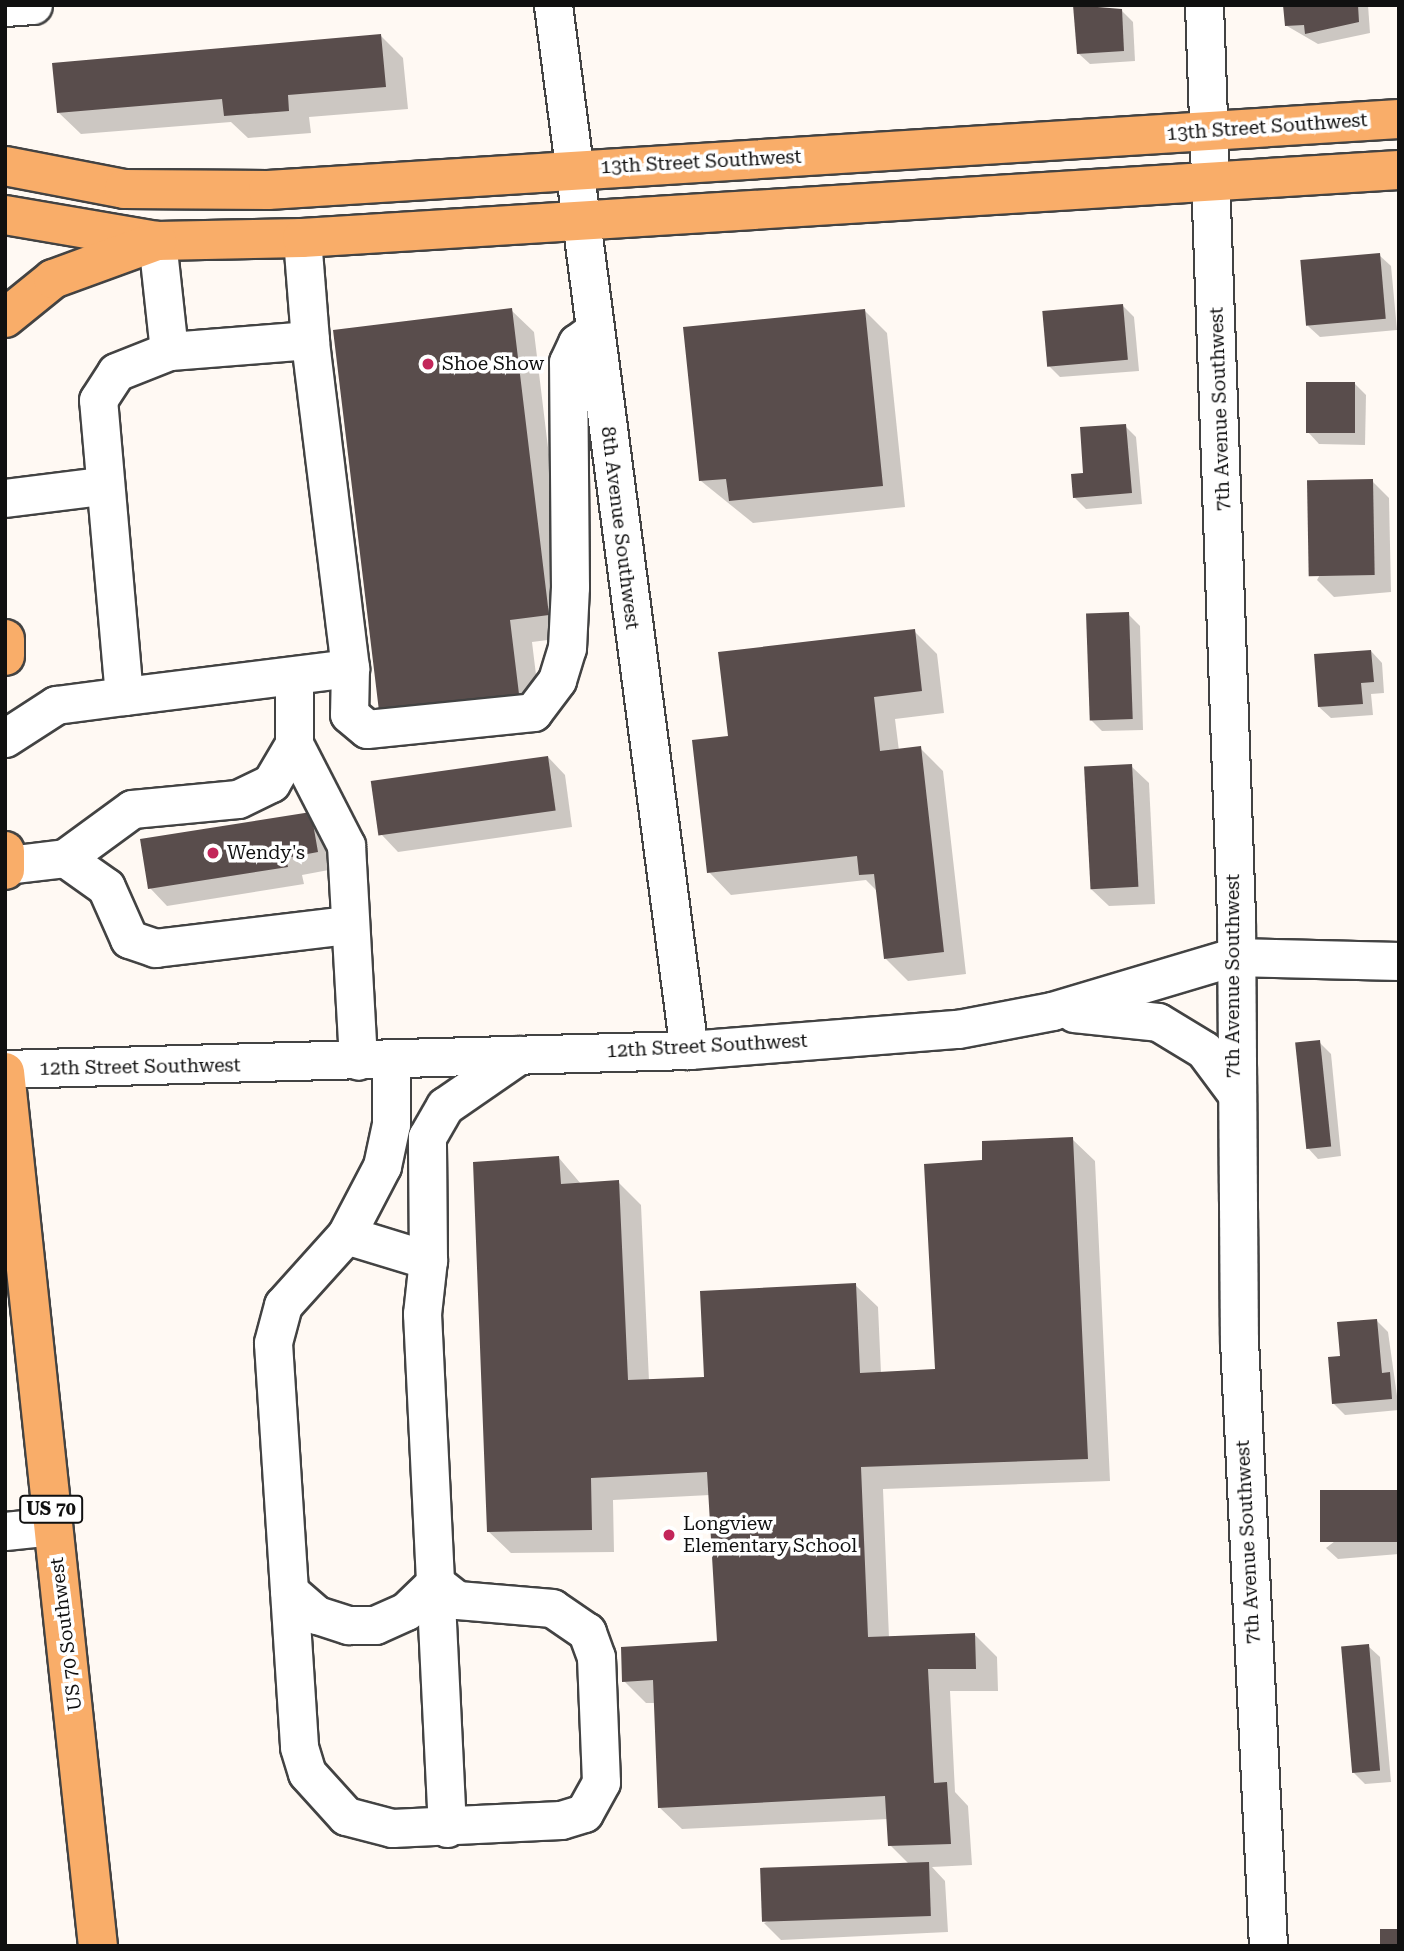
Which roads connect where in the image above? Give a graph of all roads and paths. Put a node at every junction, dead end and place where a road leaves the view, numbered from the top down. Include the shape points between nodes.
1 (33, 5) edge
2 (553, 5) edge
3 (1204, 5) edge
4 (5, 7) edge
5 (1399, 119) edge
6 (1212, 131) junction
7 (5, 166) edge
8 (574, 169) junction
9 (1399, 170) edge
10 (1213, 182) junction
11 (5, 215) edge
12 (581, 220) junction
13 (302, 237) junction
14 (157, 241) junction
15 (5, 318) edge
16 (595, 330) junction
17 (310, 340) junction
18 (169, 351) junction
19 (102, 486) junction
20 (5, 498) edge
21 (5, 639) edge
22 (5, 656) edge
23 (350, 668) junction
24 (294, 677) junction
25 (124, 696) junction
26 (5, 737) edge
27 (294, 744) junction
28 (65, 858) junction
29 (6, 862) edge
30 (349, 925) junction
31 (1233, 957) junction
32 (1399, 961) edge
33 (1052, 1011) junction
34 (689, 1050) junction
35 (519, 1055) junction
36 (375, 1060) junction
37 (5, 1071) edge
38 (1233, 1088) junction
39 (346, 1235) junction
40 (428, 1260) junction
41 (53, 1525) junction
42 (5, 1531) edge
43 (435, 1583) junction
44 (289, 1591) junction
45 (447, 1828) junction
46 (98, 1946) edge
47 (1268, 1946) edge

1 - 4 street
2 - 8 street, 8th Avenue Southwest
3 - 6 street, 7th Avenue Southwest
5 - 6 main road, 13th Street Southwest
6 - 8 main road, 13th Street Southwest
6 - 10 street, 7th Avenue Southwest
7 - 8 main road, 13th Street Southwest via 48,178 177,191
8 - 12 street, 8th Avenue Southwest
9 - 10 main road
10 - 12 main road
10 - 31 street, 7th Avenue Southwest
11 - 14 main road
12 - 13 main road
12 - 16 street, 8th Avenue Southwest
13 - 14 main road
13 - 17 street
14 - 15 main road via 53,279
14 - 18 street
16 - 23 street via 577,343 568,362 570,587 567,648 557,680 533,712 367,729 349,715
16 - 34 street, 8th Avenue Southwest
17 - 18 street
17 - 23 street
18 - 19 street via 116,372 98,400
19 - 20 street
19 - 25 street
21 - 22 main road
23 - 24 street
24 - 25 street
24 - 27 street
25 - 26 street via 56,705
27 - 28 street via 271,783 238,799 132,809
27 - 30 street via 346,845
28 - 29 street
28 - 30 street via 106,887 129,939 155,948
30 - 36 street
31 - 32 street, 12th Street Southwest
31 - 33 street, 12th Street Southwest
31 - 38 street, 7th Avenue Southwest
33 - 34 street, 12th Street Southwest via 958,1029
33 - 38 street via 1158,1022 1204,1050
34 - 35 street, 12th Street Southwest
35 - 36 street, 12th Street Southwest
35 - 40 street via 433,1121 424,1167
36 - 37 street, 12th Street Southwest
36 - 39 street via 391,1124 382,1166
37 - 41 main road, US 70 Southwest / US 70
38 - 47 street, 7th Avenue Southwest
39 - 40 street
39 - 44 street via 282,1305 273,1343
40 - 43 street via 422,1314
41 - 42 street
41 - 46 main road, US 70 Southwest / US 70
43 - 44 street via 406,1611 375,1625 348,1625 317,1615
43 - 45 street
43 - 45 street via 457,1600 570,1615 587,1632 596,1657 601,1782 584,1813
44 - 45 street via 299,1747 307,1773 346,1816 392,1828

